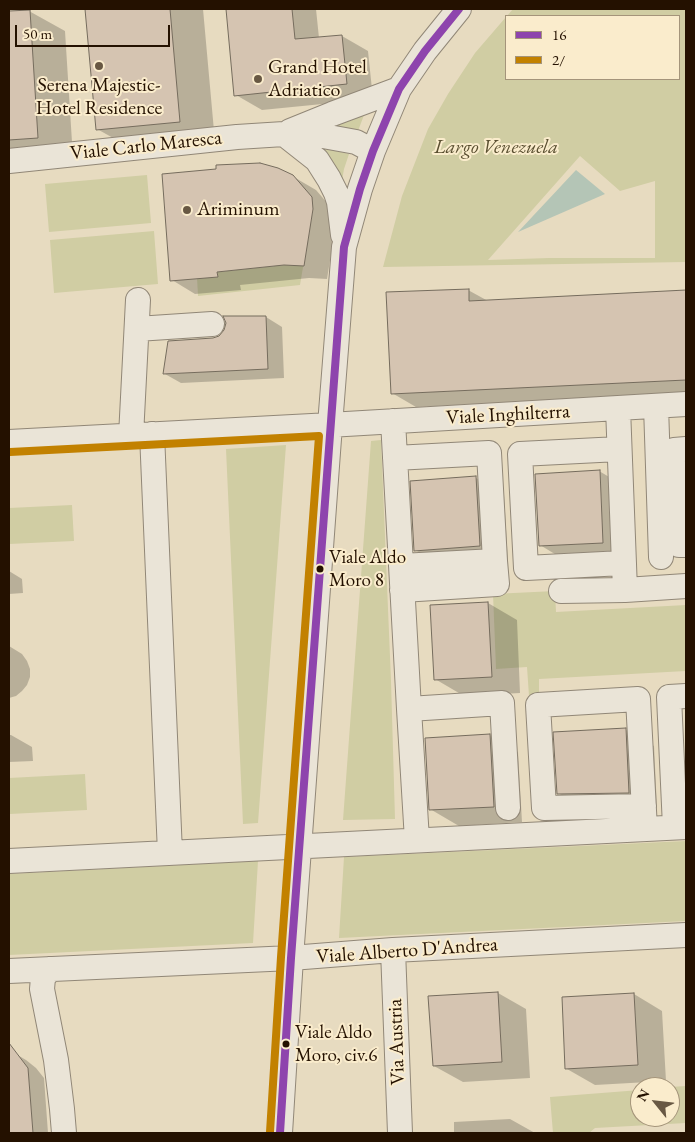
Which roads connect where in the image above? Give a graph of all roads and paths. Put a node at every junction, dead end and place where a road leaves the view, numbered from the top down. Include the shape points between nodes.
1 (460, 9) edge
2 (399, 89) junction
3 (284, 134) junction
4 (373, 151) junction
5 (9, 160) edge
6 (344, 247) junction
7 (212, 324) dead end
8 (686, 404) edge
9 (656, 406) junction
10 (618, 408) junction
11 (393, 421) junction
12 (330, 425) junction
13 (142, 435) junction
14 (9, 442) edge
15 (619, 449) junction
16 (686, 449) edge
17 (395, 458) junction
18 (686, 544) edge
19 (661, 557) dead end
20 (495, 561) junction
21 (623, 563) junction
22 (401, 566) junction
23 (686, 586) edge
24 (402, 590) junction
25 (624, 590) junction
26 (561, 591) dead end
27 (678, 697) edge
28 (638, 699) junction
29 (409, 709) junction
30 (508, 808) dead end
31 (644, 817) junction
32 (680, 827) edge
33 (417, 840) junction
34 (299, 846) junction
35 (170, 853) junction
36 (9, 861) edge
37 (686, 935) edge
38 (393, 950) junction
39 (291, 958) junction
40 (50, 970) junction
41 (9, 971) edge
42 (64, 1133) edge
43 (280, 1133) edge
44 (400, 1133) edge

1 - 2 street
2 - 3 street, Viale Carlo Maresca
2 - 4 street
3 - 4 street, Viale Carlo Maresca via 348,140
3 - 5 street, Viale Carlo Maresca
3 - 6 street via 318,160 329,179 339,202
4 - 6 street
6 - 12 street
7 - 13 street via 137,317
8 - 9 street, Viale Inghilterra
9 - 10 street, Viale Inghilterra
9 - 19 street
10 - 11 street, Viale Inghilterra
10 - 15 street
11 - 12 street, Viale Inghilterra
11 - 17 street
12 - 13 street, Viale Inghilterra
12 - 34 street
13 - 14 street, Viale Inghilterra
13 - 35 street
15 - 21 street
15 - 21 street via 520,454 526,568
16 - 18 street via 674,450 679,545
17 - 20 street via 489,452
17 - 22 street
20 - 22 street
20 - 24 street via 496,584
21 - 25 street
22 - 24 street
23 - 25 street
24 - 29 street
25 - 26 street
27 - 28 street
27 - 32 street
28 - 31 street
28 - 31 street via 538,705 544,808
29 - 30 street via 502,703
29 - 33 street
31 - 32 street
31 - 33 street
33 - 34 street
34 - 35 street
34 - 39 street
35 - 36 street
37 - 38 street, Viale Alberto D'Andrea
38 - 39 street, Viale Alberto D'Andrea
38 - 44 street, Via Austria
39 - 40 street, Viale Alberto D'Andrea
39 - 43 street
40 - 41 street, Viale Alberto D'Andrea
40 - 42 street via 43,978 42,990 56,1060

